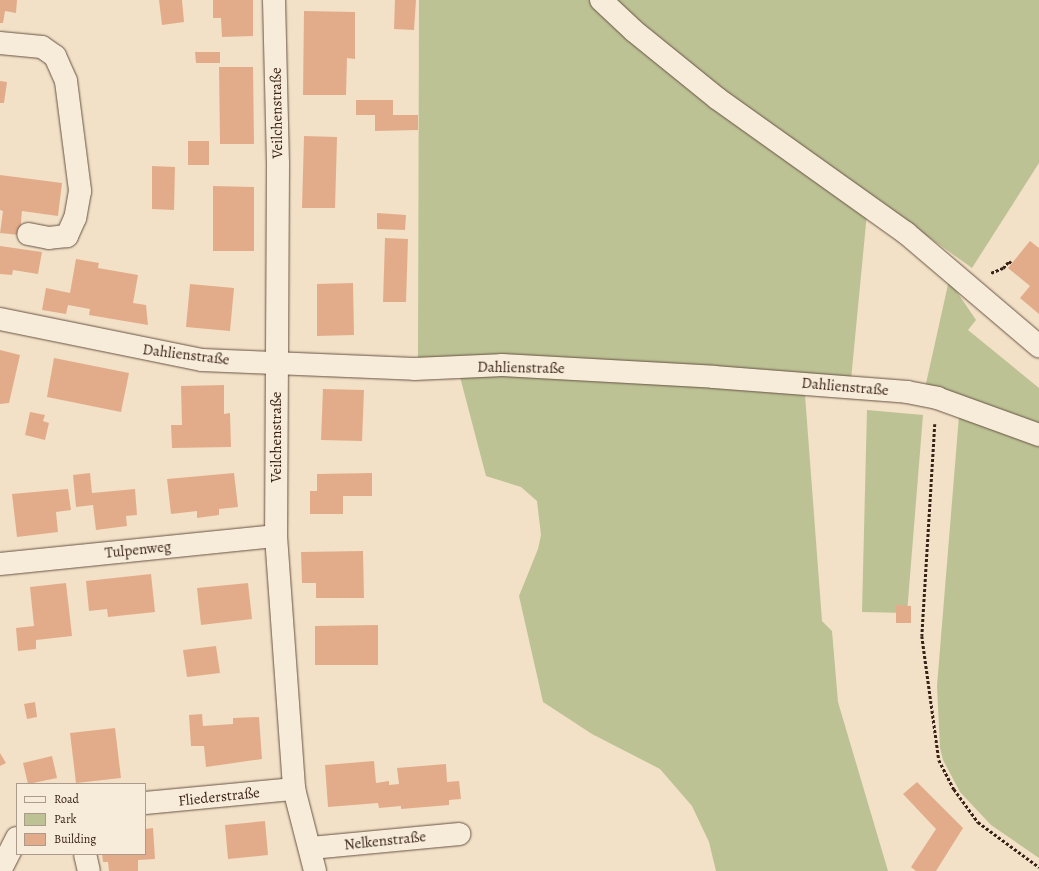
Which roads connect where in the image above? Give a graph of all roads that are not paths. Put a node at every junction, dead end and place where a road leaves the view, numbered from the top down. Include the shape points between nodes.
1 (274, 0) edge
2 (601, 0) edge
3 (0, 43) edge
4 (28, 234) dead end
5 (0, 319) edge
6 (1039, 346) edge
7 (277, 363) junction
8 (1039, 435) edge
9 (276, 536) junction
10 (0, 564) edge
11 (294, 789) junction
12 (146, 803) edge
13 (459, 834) dead end
14 (16, 840) edge
15 (311, 848) junction
16 (85, 855) edge
17 (0, 871) edge
18 (89, 871) edge
19 (315, 871) edge

1 - 7 street, Veilchenstraße
2 - 6 street via 634,31 718,99 906,233
3 - 4 street via 42,47 55,56 66,81 80,191 75,218 67,236 49,238
5 - 7 street, Dahlienstraße via 202,360
7 - 8 street, Dahlienstraße via 414,369 502,366 698,376 907,392 937,398
7 - 9 street, Veilchenstraße
9 - 10 street, Tulpenweg
9 - 11 street, Veilchenstraße
11 - 12 street, Fliederstraße
11 - 15 street, Veilchenstraße
13 - 15 street, Nelkenstraße
14 - 17 street
15 - 19 street, Veilchenstraße
16 - 18 street

